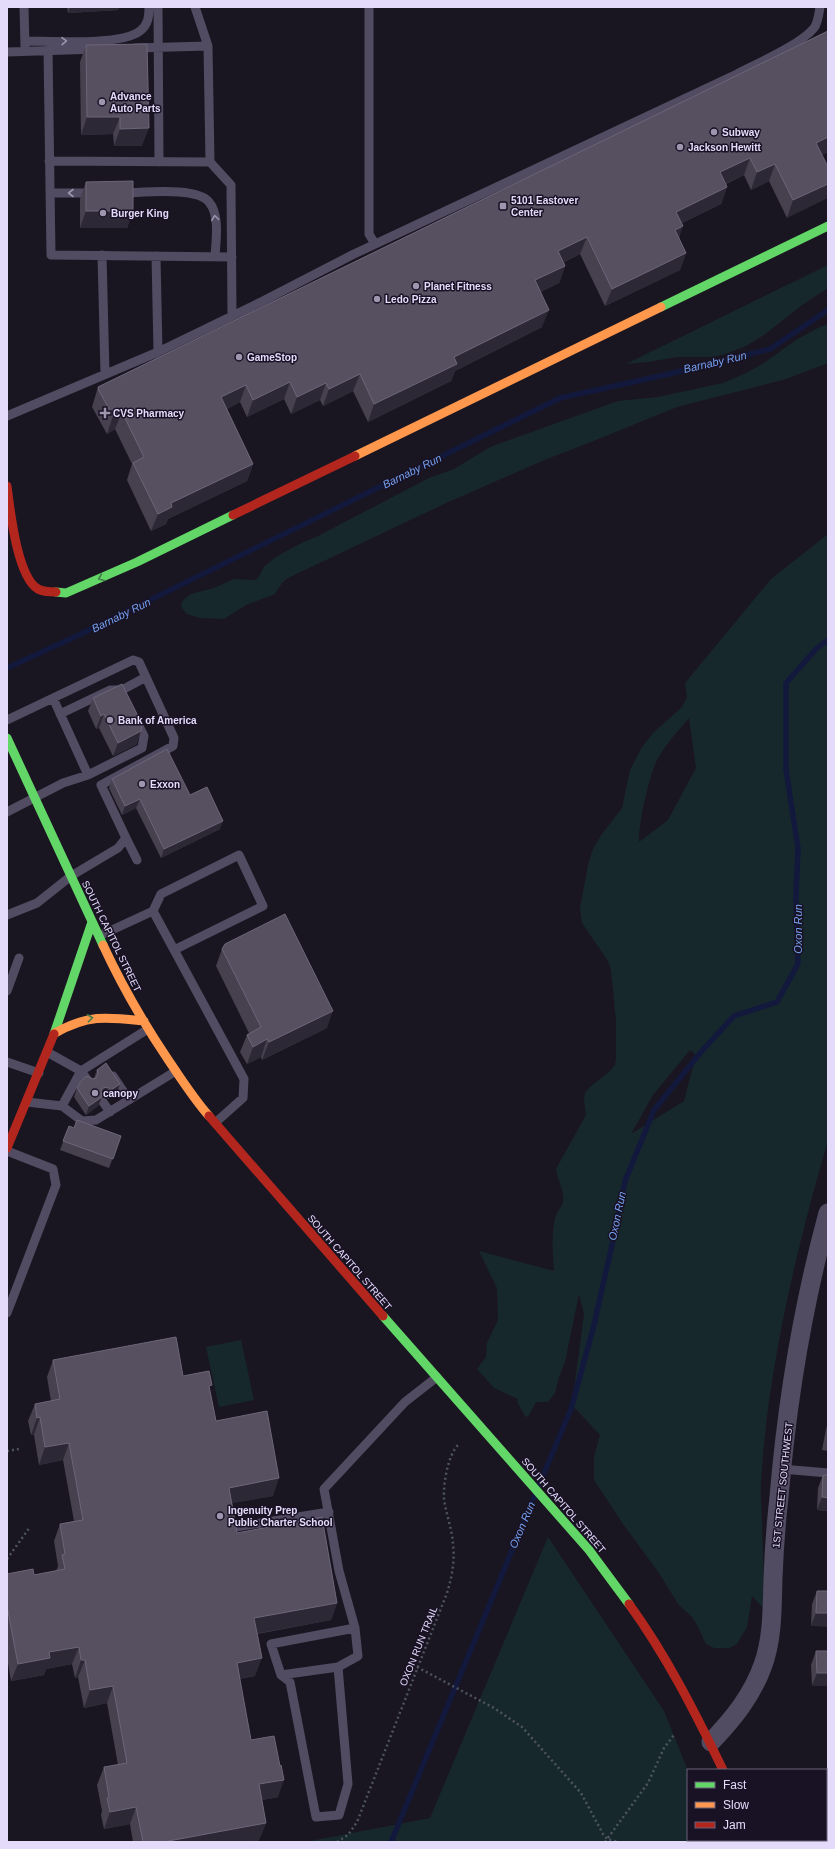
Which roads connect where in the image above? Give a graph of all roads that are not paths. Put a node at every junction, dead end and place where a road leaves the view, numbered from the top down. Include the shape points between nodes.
1 (24, 7) edge
2 (150, 7) edge
3 (158, 7) edge
4 (195, 7) edge
5 (368, 7) edge
6 (820, 7) edge
7 (25, 41) junction
8 (208, 46) junction
9 (158, 47) junction
10 (48, 50) junction
11 (25, 51) junction
12 (7, 52) edge
13 (49, 161) junction
14 (159, 162) junction
15 (210, 162) junction
16 (50, 193) junction
17 (99, 193) edge
18 (115, 193) edge
19 (828, 226) edge
20 (374, 244) junction
21 (102, 255) junction
22 (156, 256) junction
23 (215, 256) junction
24 (232, 257) junction
25 (232, 315) junction
26 (158, 352) junction
27 (105, 374) junction
28 (7, 416) edge
29 (7, 486) edge
30 (146, 677) junction
31 (122, 690) junction
32 (53, 698) junction
33 (127, 700) edge
34 (60, 714) junction
35 (134, 715) edge
36 (7, 720) edge
37 (7, 738) edge
38 (88, 775) junction
39 (34, 798) junction
40 (7, 812) edge
41 (126, 838) junction
42 (137, 860) dead end
43 (71, 876) junction
44 (152, 911) junction
45 (7, 915) edge
46 (92, 922) junction
47 (99, 936) junction
48 (174, 950) junction
49 (19, 958) dead end
50 (7, 991) edge
51 (146, 1025) junction
52 (54, 1034) junction
53 (47, 1052) junction
54 (7, 1062) edge
55 (105, 1064) junction
56 (81, 1070) junction
57 (176, 1071) junction
58 (39, 1073) junction
59 (89, 1082) edge
60 (129, 1100) junction
61 (27, 1102) junction
62 (104, 1102) dead end
63 (62, 1106) junction
64 (110, 1112) junction
65 (215, 1124) junction
66 (7, 1150) edge
67 (828, 1213) edge
68 (7, 1313) edge
69 (437, 1377) junction
70 (782, 1469) junction
71 (828, 1473) edge
72 (328, 1512) junction
73 (236, 1527) edge
74 (355, 1628) junction
75 (338, 1667) junction
76 (281, 1675) junction
77 (711, 1742) junction
78 (723, 1769) edge

1 - 7 lane
7 -> 2 lane via 118,40 140,32 148,23
3 - 9 lane
4 - 8 lane
5 - 20 lane via 369,234
6 - 20 lane via 815,27 809,32 796,42 737,74
7 - 11 lane
8 - 9 lane
8 - 15 lane
9 - 10 lane
9 - 14 lane
10 - 11 lane
10 - 13 lane
11 - 12 lane
13 - 14 lane
13 - 16 lane
14 - 15 lane
15 - 24 lane via 231,184
17 -> 16 lane
16 - 21 lane via 51,255
23 -> 18 lane via 214,212 210,202 202,195 189,192
19 -> 29 main road via 137,562 66,592 48,592 38,589 31,583 21,561
20 - 25 lane
21 - 22 lane
21 - 27 lane
22 - 23 lane
22 - 26 lane
23 - 24 lane
24 - 25 lane
25 - 26 lane
26 - 27 lane
27 - 28 lane
30 - 31 lane
30 - 32 lane via 139,662 133,660
30 - 41 lane via 174,738 173,746 100,785
31 - 33 lane
31 - 34 lane via 110,690
32 - 34 lane
32 - 36 lane
34 - 38 lane
35 - 38 lane via 144,736 142,748
37 - 39 main road, SOUTH CAPITOL STREET
38 - 39 lane via 63,783
39 - 40 lane
39 - 43 main road, SOUTH CAPITOL STREET
41 - 42 lane
41 - 43 lane via 118,848
43 - 45 lane via 37,904
43 - 46 main road, SOUTH CAPITOL STREET
44 - 47 lane
44 - 48 lane
44 - 48 lane via 160,894 239,855 263,906
46 - 47 main road, SOUTH CAPITOL STREET
46 - 52 main road via 73,985
47 - 51 main road, SOUTH CAPITOL STREET via 120,981
48 - 65 lane via 244,1079 243,1098
49 - 50 lane
52 -> 51 main road via 84,1019 107,1018
51 - 55 lane
51 - 57 main road, SOUTH CAPITOL STREET
52 - 53 main road
53 - 56 lane
53 - 58 main road
54 - 58 lane
55 - 56 lane
55 - 60 lane
56 - 59 lane
56 - 63 lane
57 - 60 lane
57 - 65 main road, SOUTH CAPITOL STREET
58 - 61 main road
60 - 64 lane
61 - 63 lane
61 - 66 main road
62 - 64 lane
63 - 64 lane via 82,1121 96,1120
65 - 69 main road, SOUTH CAPITOL STREET
66 - 68 lane via 53,1169 56,1185
67 - 70 street, 1ST STREET SOUTHWEST via 802,1330
69 - 72 lane via 405,1402 324,1489
69 - 77 main road, SOUTH CAPITOL STREET via 607,1573 642,1622
70 - 71 lane
70 - 77 street, 1ST STREET SOUTHWEST via 768,1648 757,1680 746,1700
72 - 73 lane
72 - 74 lane via 339,1571
74 - 75 lane via 358,1656
74 - 76 lane via 271,1644
75 - 76 lane
75 - 76 lane via 348,1784 339,1815 316,1817 290,1682
77 - 78 main road, SOUTH CAPITOL STREET

